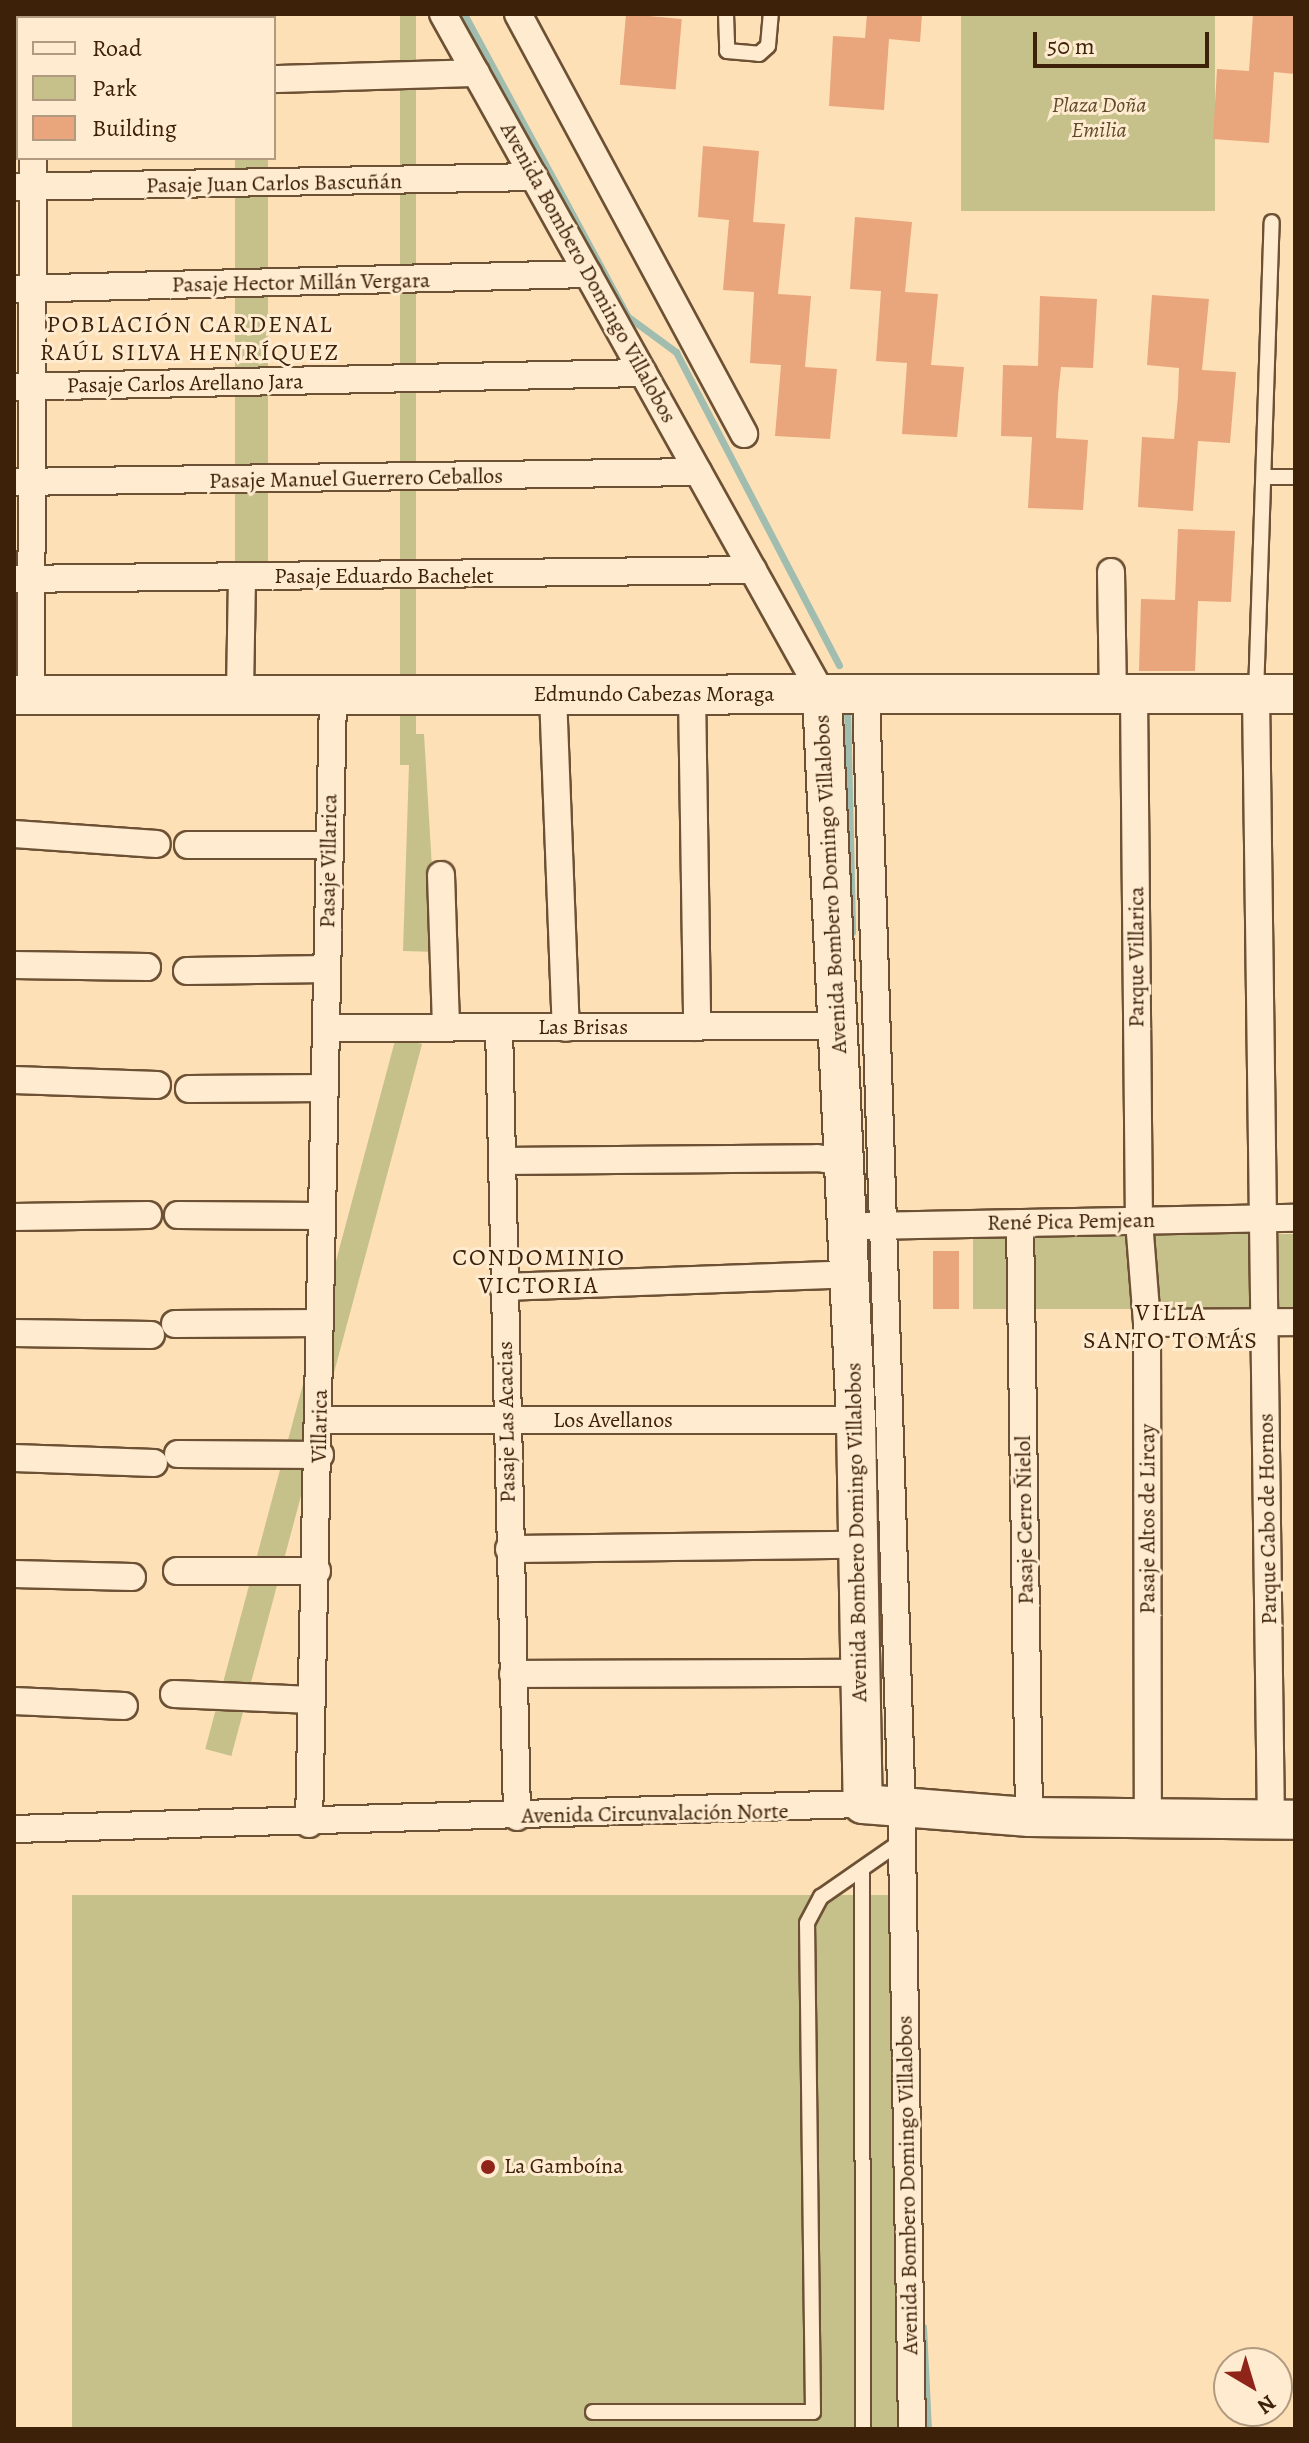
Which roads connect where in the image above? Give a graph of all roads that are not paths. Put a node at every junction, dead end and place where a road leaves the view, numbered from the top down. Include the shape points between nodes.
1 (443, 14) edge
2 (518, 14) edge
3 (726, 14) edge
4 (771, 14) edge
5 (476, 73) junction
6 (276, 79) edge
7 (32, 160) edge
8 (534, 177) junction
9 (23, 187) edge
10 (1272, 222) dead end
11 (588, 274) junction
12 (25, 289) edge
13 (643, 373) junction
14 (25, 387) edge
15 (744, 434) dead end
16 (698, 472) junction
17 (1265, 477) junction
18 (1295, 477) edge
19 (25, 482) edge
20 (753, 570) junction
21 (1111, 572) dead end
22 (242, 578) junction
23 (24, 579) edge
24 (240, 692) junction
25 (333, 694) junction
26 (692, 694) junction
27 (822, 694) junction
28 (1124, 694) junction
29 (1256, 694) junction
30 (1295, 694) edge
31 (23, 695) edge
32 (553, 695) junction
33 (866, 695) junction
34 (14, 834) edge
35 (157, 844) dead end
36 (188, 845) dead end
37 (329, 845) junction
38 (441, 875) dead end
39 (14, 965) edge
40 (147, 967) dead end
41 (327, 969) junction
42 (187, 971) dead end
43 (838, 1026) junction
44 (499, 1027) junction
45 (697, 1027) junction
46 (329, 1028) junction
47 (446, 1028) junction
48 (566, 1028) junction
49 (14, 1080) edge
50 (157, 1085) dead end
51 (325, 1088) junction
52 (189, 1089) dead end
53 (502, 1161) junction
54 (844, 1162) junction
55 (148, 1215) dead end
56 (178, 1215) dead end
57 (320, 1216) junction
58 (14, 1217) edge
59 (1295, 1218) edge
60 (1267, 1219) junction
61 (1139, 1221) junction
62 (1020, 1223) junction
63 (865, 1226) junction
64 (851, 1274) junction
65 (503, 1287) junction
66 (1266, 1322) junction
67 (1295, 1322) edge
68 (320, 1323) junction
69 (1147, 1323) junction
70 (175, 1324) dead end
71 (14, 1333) edge
72 (151, 1335) dead end
73 (321, 1420) junction
74 (508, 1420) junction
75 (856, 1420) junction
76 (320, 1455) junction
77 (14, 1458) edge
78 (858, 1545) junction
79 (509, 1549) junction
80 (177, 1571) dead end
81 (317, 1571) junction
82 (14, 1574) edge
83 (132, 1577) dead end
84 (861, 1673) junction
85 (513, 1674) junction
86 (174, 1694) dead end
87 (312, 1700) junction
88 (14, 1703) edge
89 (124, 1706) dead end
90 (863, 1804) junction
91 (517, 1817) junction
92 (1029, 1817) junction
93 (1148, 1817) junction
94 (1283, 1820) edge
95 (309, 1824) junction
96 (902, 1824) junction
97 (14, 1829) edge
98 (862, 1870) junction
99 (593, 2412) dead end
100 (863, 2429) edge
101 (912, 2429) edge

1 - 5 street, Avenida Bombero Domingo Villalobos
2 - 15 street
3 - 4 lane via 727,51 759,54 768,46
5 - 6 street
5 - 8 street, Avenida Bombero Domingo Villalobos
7 - 9 street
8 - 9 street, Pasaje Juan Carlos Bascuñán
8 - 11 street, Avenida Bombero Domingo Villalobos
9 - 12 street
10 - 17 lane
11 - 12 street, Pasaje Hector Millán Vergara
11 - 13 street, Avenida Bombero Domingo Villalobos
12 - 14 street
13 - 14 street, Pasaje Carlos Arellano Jara
13 - 16 street, Avenida Bombero Domingo Villalobos
14 - 19 street
16 - 19 street, Pasaje Manuel Guerrero Ceballos
16 - 20 street, Avenida Bombero Domingo Villalobos
17 - 18 lane
17 - 29 lane
19 - 23 street
20 - 22 street, Pasaje Eduardo Bachelet
20 - 27 street, Avenida Bombero Domingo Villalobos
21 - 28 street, Parque Villarica
22 - 23 street, Pasaje Eduardo Bachelet
22 - 24 street
23 - 31 street
24 - 25 street, Edmundo Cabezas Moraga
24 - 31 street, Edmundo Cabezas Moraga
25 - 32 street, Edmundo Cabezas Moraga
25 - 37 street, Pasaje Villarica
26 - 27 street, Edmundo Cabezas Moraga
26 - 32 street, Edmundo Cabezas Moraga
26 - 45 street
27 - 33 street, Edmundo Cabezas Moraga
27 - 43 street, Avenida Bombero Domingo Villalobos
28 - 29 street, Edmundo Cabezas Moraga
28 - 33 street, Edmundo Cabezas Moraga
28 - 61 street, Parque Villarica
29 - 30 street, Edmundo Cabezas Moraga
29 - 60 street, Parque Cabo de Hornos
32 - 48 street
33 - 63 street, Avenida Bombero Domingo Villalobos
34 - 35 street
36 - 37 street
37 - 41 street, Pasaje Villarica
38 - 47 street
39 - 40 street
41 - 42 street
41 - 46 street, Pasaje Villarica
43 - 45 street, Las Brisas
43 - 54 street, Avenida Bombero Domingo Villalobos
44 - 47 street, Las Brisas
44 - 48 street, Las Brisas
44 - 53 street, Pasaje Las Acacias
45 - 48 street, Las Brisas
46 - 47 street, Las Brisas
46 - 51 street, Villarica
49 - 50 street
51 - 52 street
51 - 57 street, Villarica
53 - 54 street
53 - 65 street, Pasaje Las Acacias
54 - 63 street, Avenida Bombero Domingo Villalobos
55 - 58 street
56 - 57 street
57 - 68 street, Villarica
59 - 60 street, René Pica Pemjean
60 - 61 street, René Pica Pemjean
60 - 66 street, Parque Cabo de Hornos
61 - 62 street, René Pica Pemjean
61 - 69 street, Pasaje Altos de Lircay
62 - 63 street, René Pica Pemjean
62 - 92 street, Pasaje Cerro Ñielol
63 - 64 street, Avenida Bombero Domingo Villalobos
63 - 96 street, Avenida Bombero Domingo Villalobos
64 - 65 street
64 - 75 street, Avenida Bombero Domingo Villalobos
65 - 74 street, Pasaje Las Acacias
66 - 67 street
66 - 69 street
66 - 94 street, Parque Cabo de Hornos
68 - 70 street
68 - 73 street, Villarica
69 - 93 street, Pasaje Altos de Lircay
71 - 72 street
73 - 74 street, Los Avellanos
73 - 76 street, Villarica
74 - 75 street, Los Avellanos
74 - 79 street, Pasaje Las Acacias
75 - 78 street, Avenida Bombero Domingo Villalobos
76 - 77 street
76 - 81 street, Villarica
78 - 79 street
78 - 84 street, Avenida Bombero Domingo Villalobos
79 - 85 street, Pasaje Las Acacias
80 - 81 street
81 - 87 street, Villarica
82 - 83 street
84 - 85 street
84 - 90 street, Avenida Bombero Domingo Villalobos
85 - 91 street, Pasaje Las Acacias
86 - 87 street
87 - 95 street, Villarica
88 - 89 street
90 - 91 street, Avenida Circunvalación Norte
90 - 96 street, Avenida Circunvalación Norte
91 - 95 street, Avenida Circunvalación Norte
92 - 93 street, Avenida Circunvalación Norte
92 - 96 street, Avenida Circunvalación Norte
93 - 94 street, Avenida Circunvalación Norte
95 - 97 street, Avenida Circunvalación Norte
96 - 98 lane
96 - 101 street, Avenida Bombero Domingo Villalobos
98 - 99 lane via 821,1897 807,1923 813,2412
98 - 100 lane

